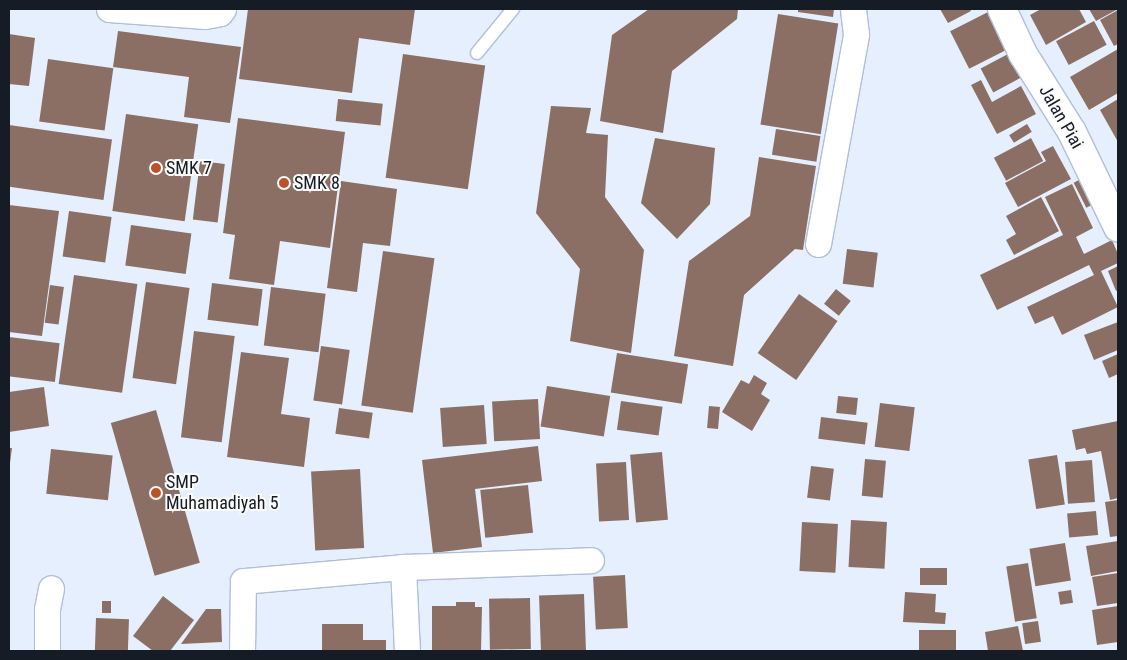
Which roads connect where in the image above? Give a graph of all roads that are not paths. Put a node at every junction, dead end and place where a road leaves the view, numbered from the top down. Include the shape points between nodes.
1 (109, 9) edge
2 (223, 9) edge
3 (513, 9) edge
4 (853, 9) edge
5 (1002, 9) edge
6 (477, 53) dead end
7 (1118, 227) edge
8 (818, 244) dead end
9 (591, 560) dead end
10 (403, 567) junction
11 (51, 588) dead end
12 (47, 651) edge
13 (242, 651) edge
14 (406, 651) edge

1 - 2 street via 205,16 220,13
3 - 6 lane
4 - 8 street via 856,34
5 - 7 street, Jalan Piai via 1024,54 1072,132
9 - 10 street
10 - 13 street via 243,581
10 - 14 street
11 - 12 street via 47,609

